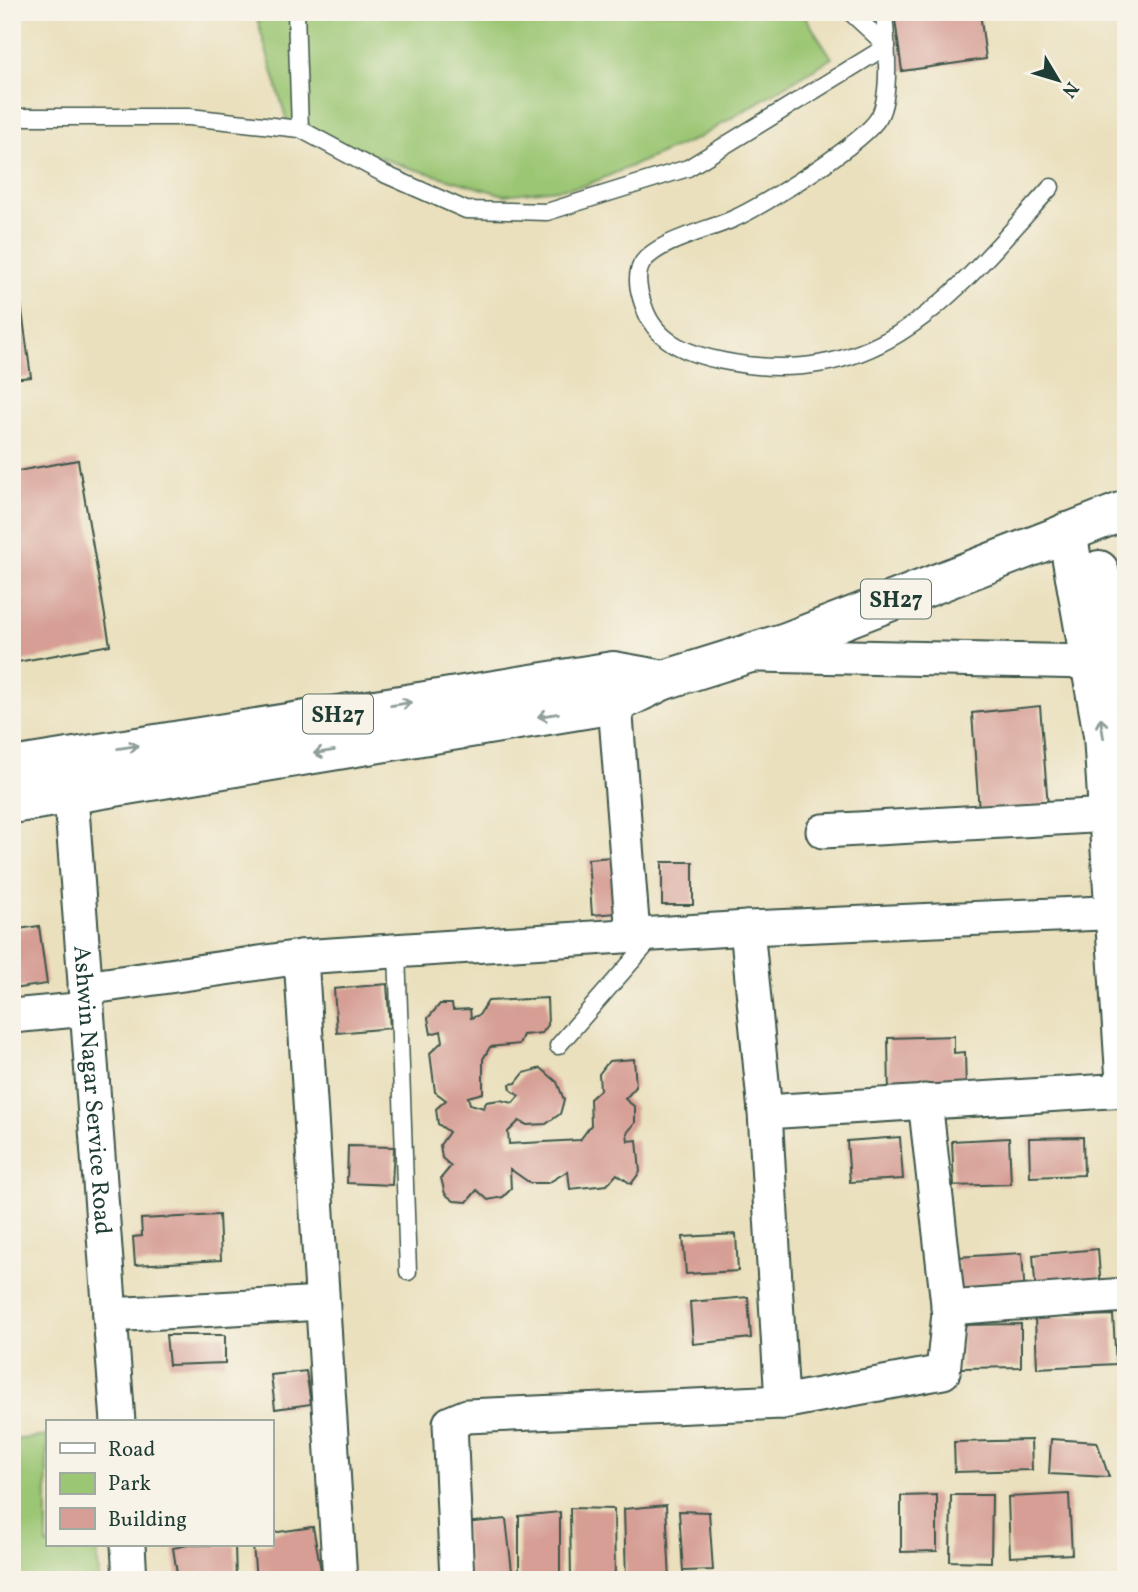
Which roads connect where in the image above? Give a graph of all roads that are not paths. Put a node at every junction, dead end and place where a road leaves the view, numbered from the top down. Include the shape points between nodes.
1 (296, 12) edge
2 (850, 12) edge
3 (884, 12) edge
4 (887, 46) junction
5 (12, 117) edge
6 (300, 129) junction
7 (1051, 187) dead end
8 (1126, 510) edge
9 (1078, 528) junction
10 (744, 655) junction
11 (1091, 662) junction
12 (664, 680) junction
13 (1126, 687) edge
14 (615, 704) junction
15 (68, 757) junction
16 (12, 767) edge
17 (71, 794) junction
18 (12, 804) edge
19 (1109, 815) junction
20 (823, 831) dead end
21 (1121, 912) edge
22 (747, 928) junction
23 (644, 935) junction
24 (397, 951) junction
25 (300, 957) junction
26 (86, 999) junction
27 (12, 1016) edge
28 (558, 1046) dead end
29 (1126, 1090) edge
30 (925, 1101) junction
31 (765, 1112) junction
32 (408, 1272) dead end
33 (1126, 1294) edge
34 (322, 1303) junction
35 (948, 1308) junction
36 (110, 1315) junction
37 (782, 1402) junction
38 (118, 1420) edge
39 (128, 1546) edge
40 (131, 1580) edge
41 (340, 1580) edge
42 (457, 1580) edge

1 - 6 lane
2 - 4 lane
3 - 4 lane
4 - 6 lane via 688,168 547,212 466,210 382,173
4 - 7 lane via 883,108 866,131 752,209 671,243 641,264 637,281 647,314 667,340 698,355 765,367 825,365 852,358 900,333 948,297
5 - 6 lane via 189,117
8 - 9 main road, SH27 / SH27
9 - 10 main road, SH27 / SH27
9 - 11 main road
9 - 13 main road
10 - 11 street
10 - 12 main road, SH27 / SH27
19 -> 11 main road
12 - 14 main road
15 -> 12 main road, SH27 / SH27 via 613,671
14 -> 17 main road
14 - 23 street
15 - 16 main road, SH27 / SH27
15 - 17 street, Ashwin Nagar Service Road
17 - 18 main road
17 - 26 street, Ashwin Nagar Service Road
19 - 20 street
19 - 21 main road
21 - 22 street
21 - 29 main road
22 - 23 street
22 - 31 street
23 - 24 street
23 - 28 lane
24 - 25 street
24 - 32 lane
25 - 26 street
25 - 34 street
26 - 27 street
26 - 36 street, Ashwin Nagar Service Road
29 - 30 street
30 - 31 street
30 - 35 street
31 - 37 street
33 - 35 street
34 - 36 street
34 - 41 street
35 - 37 street via 943,1372
36 - 38 street, Ashwin Nagar Service Road
37 - 42 street via 467,1416 450,1423
39 - 40 street

